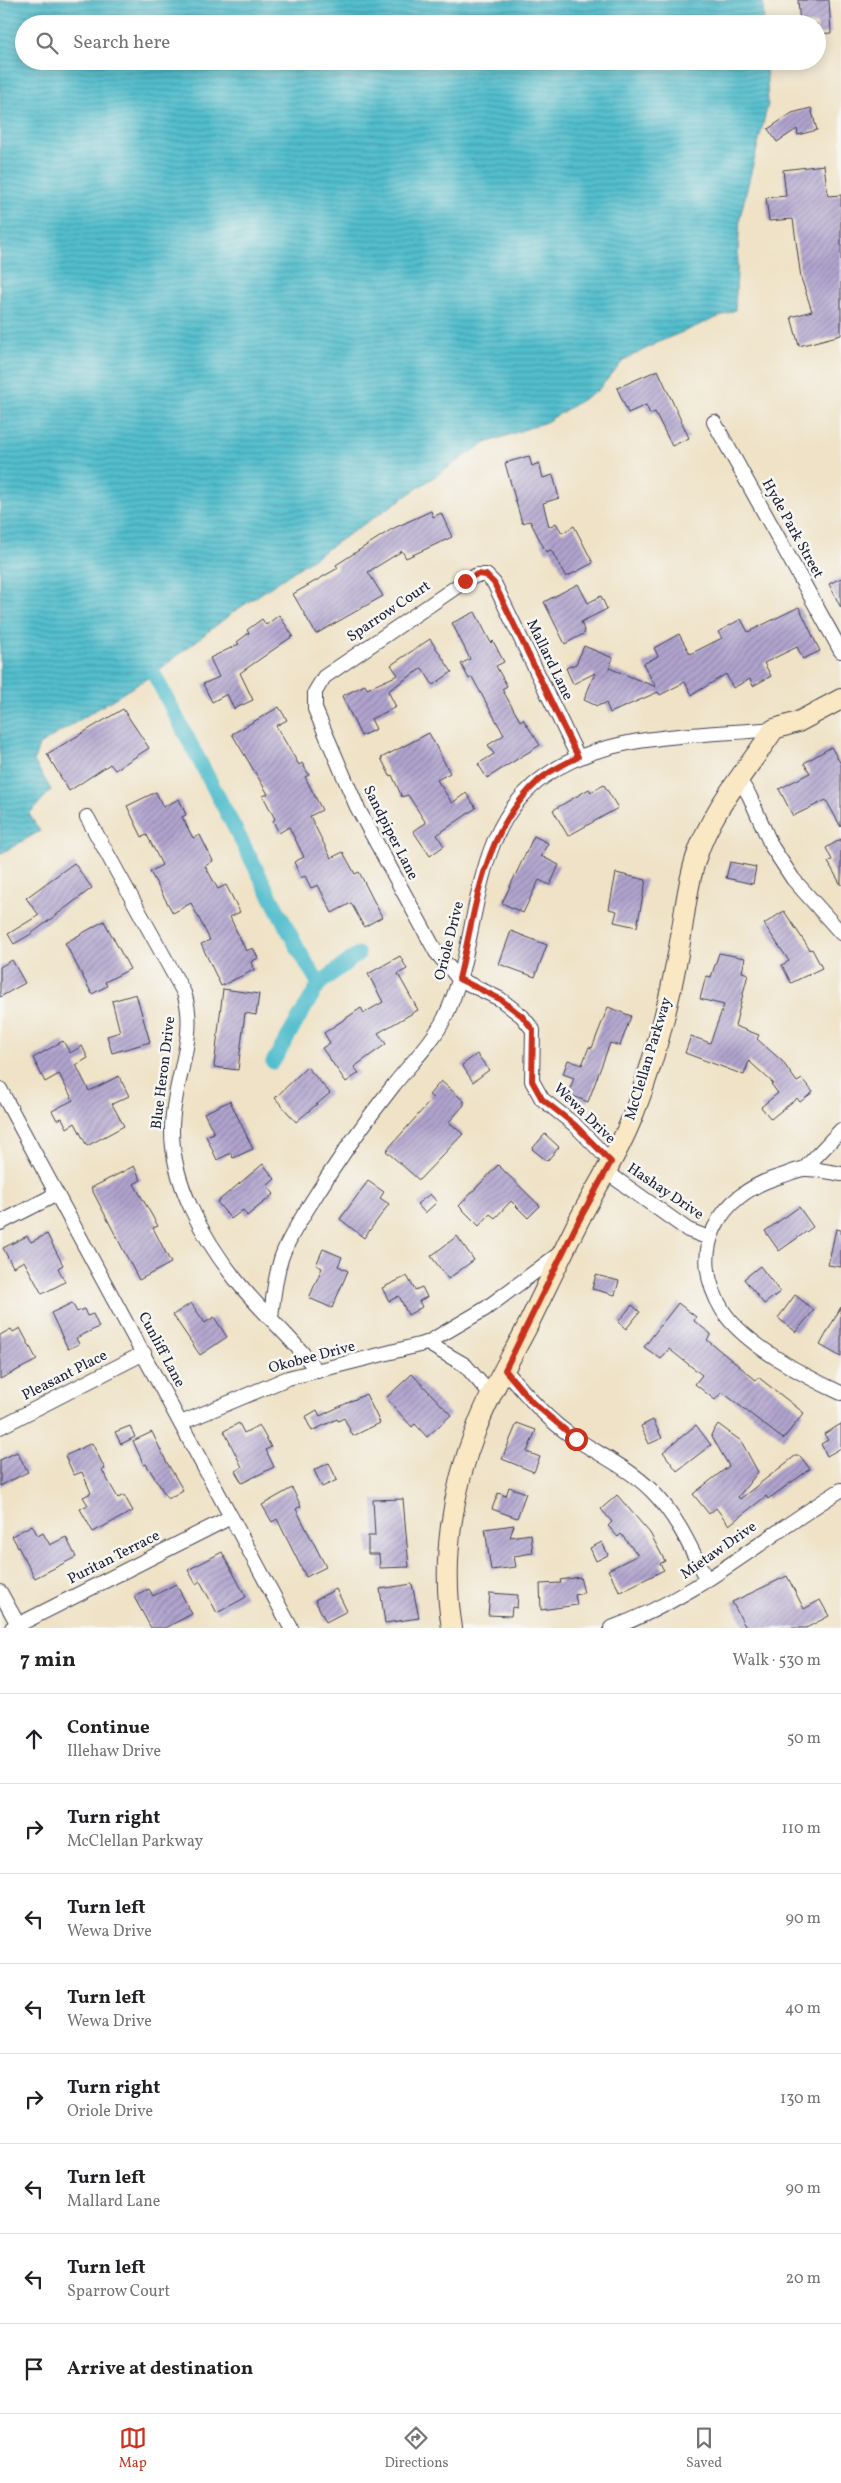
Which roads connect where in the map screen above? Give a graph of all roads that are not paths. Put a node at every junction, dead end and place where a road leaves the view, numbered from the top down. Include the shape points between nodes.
1 (714, 422) dead end
2 (490, 578) joint
3 (841, 651) edge
4 (315, 692) joint
5 (841, 699) edge
6 (774, 729) junction
7 (578, 757) junction
8 (738, 778) junction
9 (87, 817) dead end
10 (841, 933) edge
11 (459, 979) junction
12 (0, 1089) edge
13 (841, 1130) edge
14 (608, 1167) junction
15 (804, 1169) junction
16 (841, 1174) edge
17 (57, 1194) junction
18 (0, 1223) edge
19 (709, 1238) junction
20 (566, 1248) junction
21 (271, 1318) junction
22 (427, 1343) junction
23 (144, 1353) junction
24 (505, 1370) junction
25 (316, 1371) junction
26 (841, 1393) edge
27 (491, 1395) junction
28 (181, 1423) junction
29 (0, 1427) edge
30 (841, 1490) edge
31 (231, 1517) junction
32 (706, 1579) junction
33 (0, 1592) edge
34 (17, 1627) edge
35 (291, 1628) edge
36 (452, 1628) edge
37 (611, 1628) edge

1 - 3 street, Hyde Park Street
2 - 4 street, Sparrow Court via 477,574 465,581 324,677
2 - 7 street, Mallard Lane
4 - 11 street, Sandpiper Lane via 315,709 357,806 436,952
5 - 6 street via 798,722
6 - 7 street, Oriole Drive via 703,732 658,738
6 - 8 street, McClellan Parkway
7 - 11 street, Oriole Drive via 539,780 500,828 487,860
8 - 10 street via 772,847 800,889
8 - 14 street, McClellan Parkway via 712,819 696,857 686,893 673,980 658,1042 633,1116
9 - 21 street, Blue Heron Drive via 184,993 188,1006 172,1128 172,1143 182,1186 215,1250 236,1280
11 - 14 street, Wewa Drive via 500,999 522,1016 533,1030 532,1081 539,1093
11 - 21 street, Oriole Drive via 441,1025 358,1131 291,1236 277,1273
12 - 17 street, Cunliff Lane
13 - 15 street
14 - 19 street, Hashay Drive via 688,1230
14 - 20 street, McClellan Parkway
15 - 16 street
15 - 19 street via 772,1178 742,1194 722,1211
17 - 18 street
17 - 23 street, Cunliff Lane
19 - 26 street via 710,1281 728,1318 793,1369
20 - 22 street, Okobee Drive via 484,1309
20 - 24 street, McClellan Parkway
21 - 25 street, Blue Heron Drive
22 - 25 street, Okobee Drive
22 - 27 street via 465,1365
23 - 28 street, Cunliff Lane
23 - 29 street, Pleasant Place
24 - 27 street, McClellan Parkway
24 - 32 street via 552,1420 622,1467 653,1493 673,1516
25 - 28 street, Okobee Drive via 288,1378
27 - 36 street, McClellan Parkway via 466,1458 452,1526 448,1587
28 - 31 street, Cunliff Lane
30 - 32 street, Mietaw Drive
31 - 34 street, Puritan Terrace
31 - 35 street, Cunliff Lane
32 - 37 street, Mietaw Drive via 660,1608
33 - 34 street

